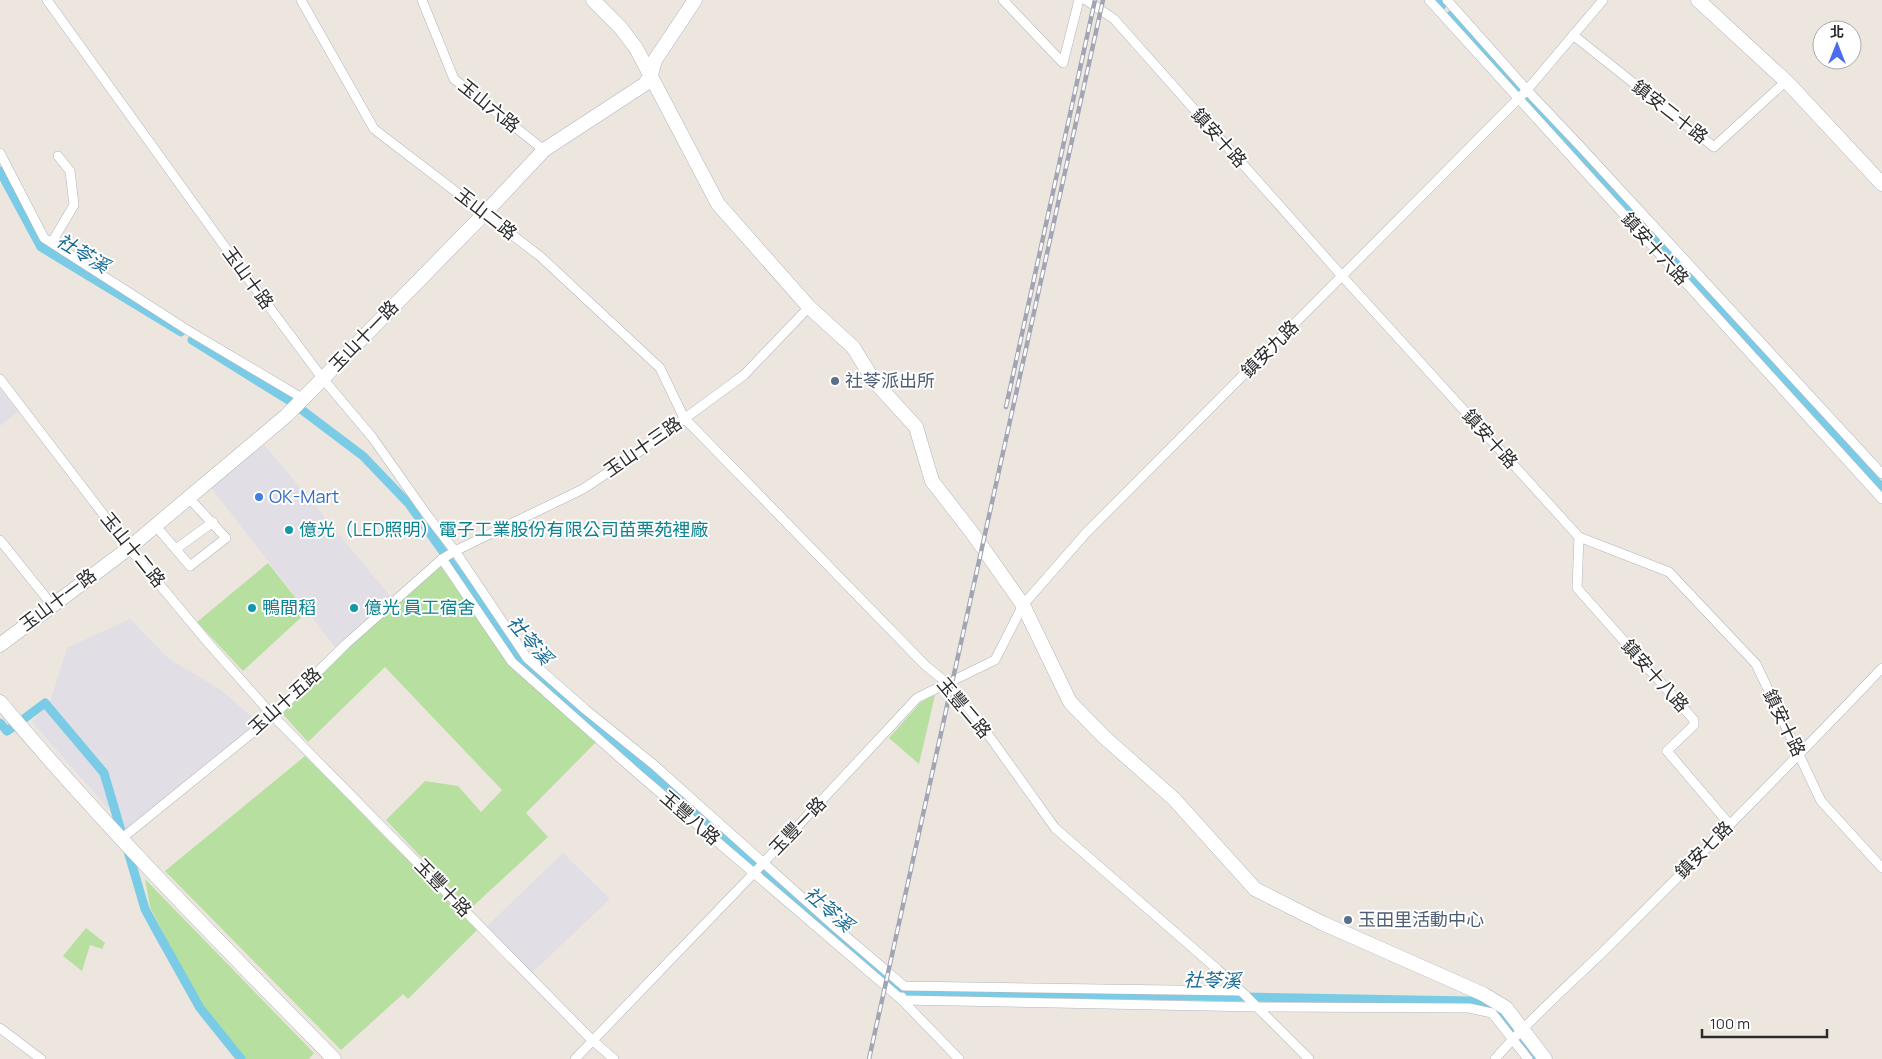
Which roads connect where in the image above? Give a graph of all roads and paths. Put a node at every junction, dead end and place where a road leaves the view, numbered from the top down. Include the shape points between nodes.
1 (47, 0) edge
2 (301, 0) edge
3 (422, 0) edge
4 (593, 0) edge
5 (695, 0) edge
6 (1003, 0) edge
7 (1078, 0) edge
8 (1086, 0) edge
9 (1429, 0) edge
10 (1447, 0) edge
11 (1603, 0) edge
12 (1698, 0) edge
13 (1573, 35) junction
14 (651, 75) junction
15 (1786, 81) junction
16 (1522, 95) junction
17 (544, 150) junction
18 (0, 153) edge
19 (58, 156) dead end
20 (1882, 184) edge
21 (485, 213) junction
22 (52, 242) junction
23 (1342, 276) junction
24 (809, 308) junction
25 (0, 379) edge
26 (322, 379) junction
27 (302, 398) junction
28 (684, 418) junction
29 (1882, 474) edge
30 (188, 497) junction
31 (1882, 499) edge
32 (212, 522) junction
33 (156, 525) junction
34 (1579, 537) junction
35 (0, 540) edge
36 (129, 548) junction
37 (176, 549) junction
38 (448, 555) junction
39 (52, 605) junction
40 (1022, 606) junction
41 (0, 645) edge
42 (1882, 668) edge
43 (948, 684) junction
44 (2, 707) edge
45 (273, 716) junction
46 (1800, 755) junction
47 (1730, 824) junction
48 (121, 838) junction
49 (759, 868) junction
50 (1882, 868) edge
51 (903, 993) junction
52 (1248, 999) junction
53 (0, 1028) edge
54 (1518, 1034) junction
55 (592, 1040) junction
56 (41, 1059) edge
57 (334, 1059) edge
58 (575, 1059) edge
59 (614, 1059) edge
60 (959, 1059) edge
61 (1309, 1059) edge
62 (1495, 1059) edge
63 (1528, 1059) edge
64 (1545, 1059) edge

1 - 26 street, 玉山十路
2 - 21 street, 玉山二路 via 374,130
3 - 17 street, 玉山六路 via 454,79
4 - 14 street via 620,27
5 - 14 street, 玉山十一路 via 655,60
6 - 7 street via 1063,63
8 - 23 street, 鎮安十路 via 1114,19
9 - 16 street, 鎮安十六路
10 - 16 street
11 - 13 street, 鎮安九路
12 - 15 street
13 - 15 street, 鎮安二十路 via 1714,147
13 - 16 street, 鎮安九路
14 - 17 street, 玉山十一路 via 645,84
14 - 24 street via 718,204
15 - 20 street
16 - 23 street, 鎮安九路
16 - 29 street via 1580,146
16 - 31 street, 鎮安十六路
17 - 21 street, 玉山十一路
18 - 22 street via 44,238
19 - 22 street via 70,171 74,205
21 - 26 street, 玉山十一路
21 - 28 street, 玉山二路 via 541,257 660,368
22 - 27 street
23 - 34 street, 鎮安十路
23 - 40 street, 鎮安九路 via 1086,533
24 - 28 street, 玉山十三路 via 744,375
24 - 40 street via 853,347 874,381 916,427 932,481
25 - 36 street, 玉山十二路
26 - 27 street, 玉山十一路
26 - 38 street, 玉山十路 via 372,437 432,521
27 - 30 street, 玉山十一路 via 287,415
28 - 38 street, 玉山十三路 via 583,489
28 - 43 street, 玉豐二路 via 925,665
30 - 32 street
30 - 33 street, 玉山十一路
32 - 37 street
32 - 37 street via 226,538 190,566
33 - 36 street, 玉山十一路
33 - 37 street
34 - 46 street, 鎮安十路 via 1669,572 1756,664
34 - 47 street, 鎮安十八路 via 1577,588 1694,720 1694,725 1667,752
35 - 39 street
36 - 39 street, 玉山十一路
36 - 45 street, 玉山十二路
38 - 45 street, 玉山十五路 via 346,644
38 - 49 street via 527,658 653,764
38 - 49 street, 玉豐八路 via 512,662 637,773
39 - 41 street, 玉山十一路
40 - 43 street, 玉豐一路 via 995,660
40 - 54 street via 1070,702 1174,799 1255,889 1322,923 1483,994 1506,1008
42 - 46 street, 鎮安七路
43 - 49 street, 玉豐一路 via 917,698
43 - 52 street, 玉豐二路 via 1055,828
44 - 48 street
45 - 48 street, 玉山十五路
45 - 55 street, 玉豐十路
46 - 47 street, 鎮安七路
46 - 50 street, 鎮安十路 via 1821,801
47 - 54 street, 鎮安七路
48 - 57 street
49 - 51 street, 玉豐八路
49 - 51 street
49 - 55 street, 玉豐一路
51 - 52 street
51 - 52 street
51 - 60 street, 玉豐八路
52 - 54 street via 1469,1008 1492,1013
52 - 61 street, 玉豐二路
53 - 56 street
54 - 62 street, 鎮安七路
54 - 63 street
54 - 64 street
55 - 58 street, 玉豐一路
55 - 59 street, 玉豐十路

